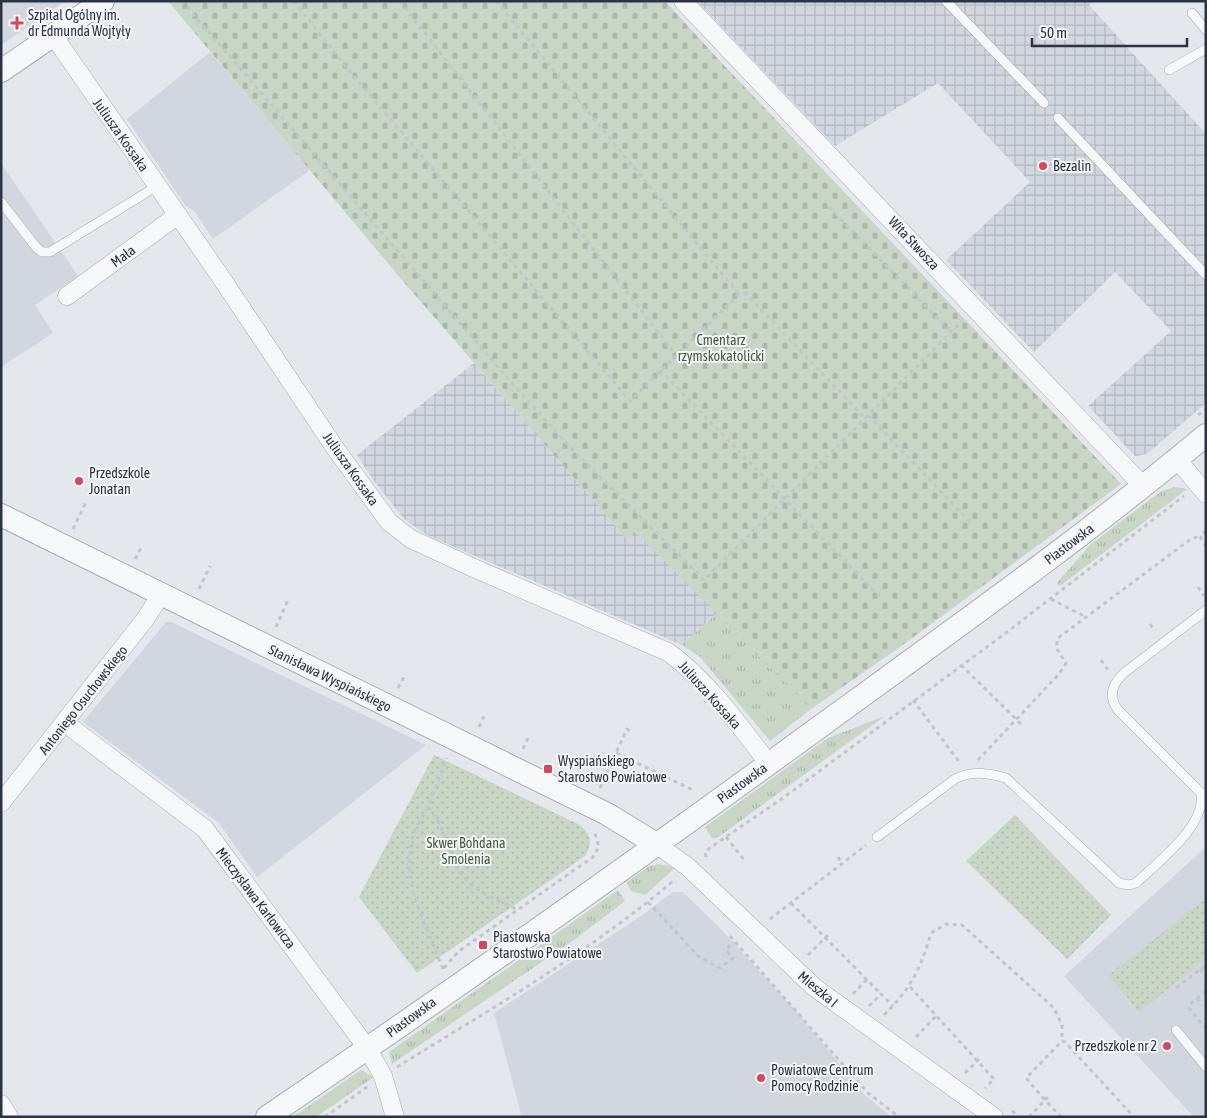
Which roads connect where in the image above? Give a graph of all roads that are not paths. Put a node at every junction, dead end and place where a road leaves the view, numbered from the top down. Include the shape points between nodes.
1 (683, 1) edge
2 (946, 1) edge
3 (100, 2) edge
4 (1192, 13) dead end
5 (1206, 30) edge
6 (53, 35) junction
7 (1206, 49) edge
8 (1169, 70) dead end
9 (1, 71) edge
10 (1044, 104) dead end
11 (1058, 118) dead end
12 (157, 186) junction
13 (1, 202) edge
14 (178, 215) junction
15 (1206, 276) edge
16 (68, 296) dead end
17 (1206, 435) edge
18 (1177, 459) junction
19 (1144, 487) junction
20 (1202, 490) edge
21 (1, 515) edge
22 (161, 594) junction
23 (1206, 610) edge
24 (65, 724) junction
25 (769, 764) junction
26 (1, 802) edge
27 (877, 837) road end
28 (656, 844) junction
29 (1176, 1030) dead end
30 (367, 1048) junction
31 (1206, 1066) edge
32 (1, 1104) edge
33 (999, 1111) edge
34 (9, 1117) edge
35 (267, 1117) edge
36 (395, 1117) edge

1 - 19 street, Wita Stwosza
2 - 10 lane
3 - 6 street
4 - 5 lane
6 - 9 street
6 - 12 street, Juliusza Kossaka
7 - 8 lane
11 - 15 lane
12 - 13 lane via 50,252 42,252 36,247
12 - 14 street, Juliusza Kossaka
14 - 16 street, Mała
14 - 25 street, Juliusza Kossaka via 335,448 389,522 411,539 443,554 668,652 704,685
17 - 18 street, Piastowska
18 - 19 street, Piastowska
18 - 20 street
19 - 25 street, Piastowska
21 - 22 street, Stanisława Wyspiańskiego
22 - 24 street, Antoniego Osuchowskiego
22 - 28 street, Stanisława Wyspiańskiego via 607,814
23 - 27 lane via 1124,673 1112,688 1118,710 1201,794 1204,802 1196,825 1136,884 1119,883 1006,778 986,772 968,772 955,778
24 - 26 street, Antoniego Osuchowskiego
24 - 30 street, Mieczysława Karłowicza via 205,829
25 - 28 street, Piastowska
28 - 30 street, Piastowska
28 - 33 street, Mieszka I via 688,867 814,987
29 - 31 lane
30 - 35 street, Piastowska
30 - 36 street, Mieczysława Karłowicza via 383,1076
32 - 34 street

